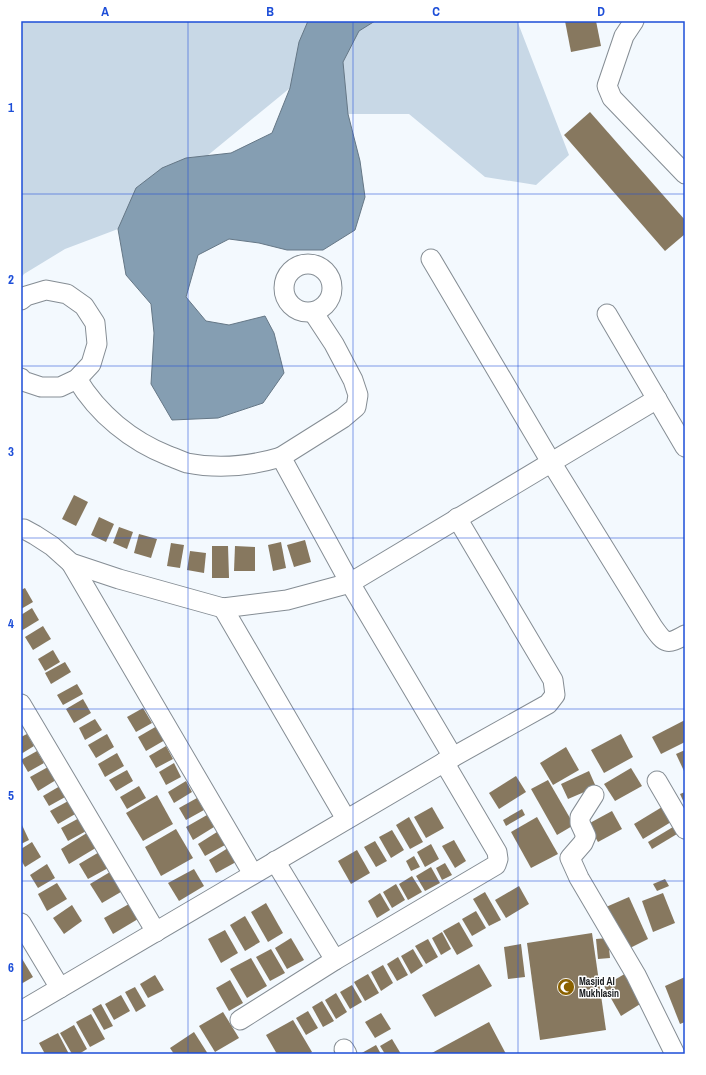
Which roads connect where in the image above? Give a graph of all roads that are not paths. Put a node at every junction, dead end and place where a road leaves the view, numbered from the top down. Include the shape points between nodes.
1 (634, 21) edge
2 (685, 174) edge
3 (431, 259) dead end
4 (21, 300) edge
5 (314, 312) dead end
6 (607, 314) dead end
7 (21, 378) edge
8 (77, 379) junction
9 (657, 398) junction
10 (685, 447) edge
11 (281, 457) junction
12 (551, 462) junction
13 (457, 518) junction
14 (21, 529) edge
15 (71, 563) junction
16 (350, 583) junction
17 (223, 608) junction
18 (685, 635) edge
19 (21, 704) edge
20 (448, 759) junction
21 (657, 781) dead end
22 (594, 795) dead end
23 (346, 820) junction
24 (685, 829) edge
25 (275, 861) junction
26 (253, 874) junction
27 (21, 923) edge
28 (156, 932) junction
29 (335, 960) junction
30 (60, 988) junction
31 (21, 1011) edge
32 (240, 1020) dead end
33 (675, 1054) edge

1 - 2 street via 624,36 607,86 612,98
3 - 12 street
4 - 8 street via 46,290 67,294 84,306 95,323 97,344 91,364
5 - 11 street via 354,380 358,395 356,407
6 - 9 street
7 - 8 street via 41,387 60,387
8 - 11 street via 87,396 106,416 157,452 186,462 208,465 241,465
9 - 10 street
9 - 12 street
11 - 16 street
12 - 13 street
12 - 18 street via 659,636 673,642
13 - 16 street
13 - 20 street via 553,680 555,695 548,704
14 - 15 street via 52,546
15 - 17 street
15 - 26 street
16 - 17 street via 287,600
16 - 20 street
17 - 23 street
19 - 28 street
20 - 23 street
20 - 29 street via 497,852 496,865
21 - 24 street
22 - 33 street via 580,817 586,836 570,858 636,975
23 - 25 street
25 - 26 street
25 - 29 street
26 - 28 street
27 - 30 street
28 - 30 street
29 - 32 street
30 - 31 street

